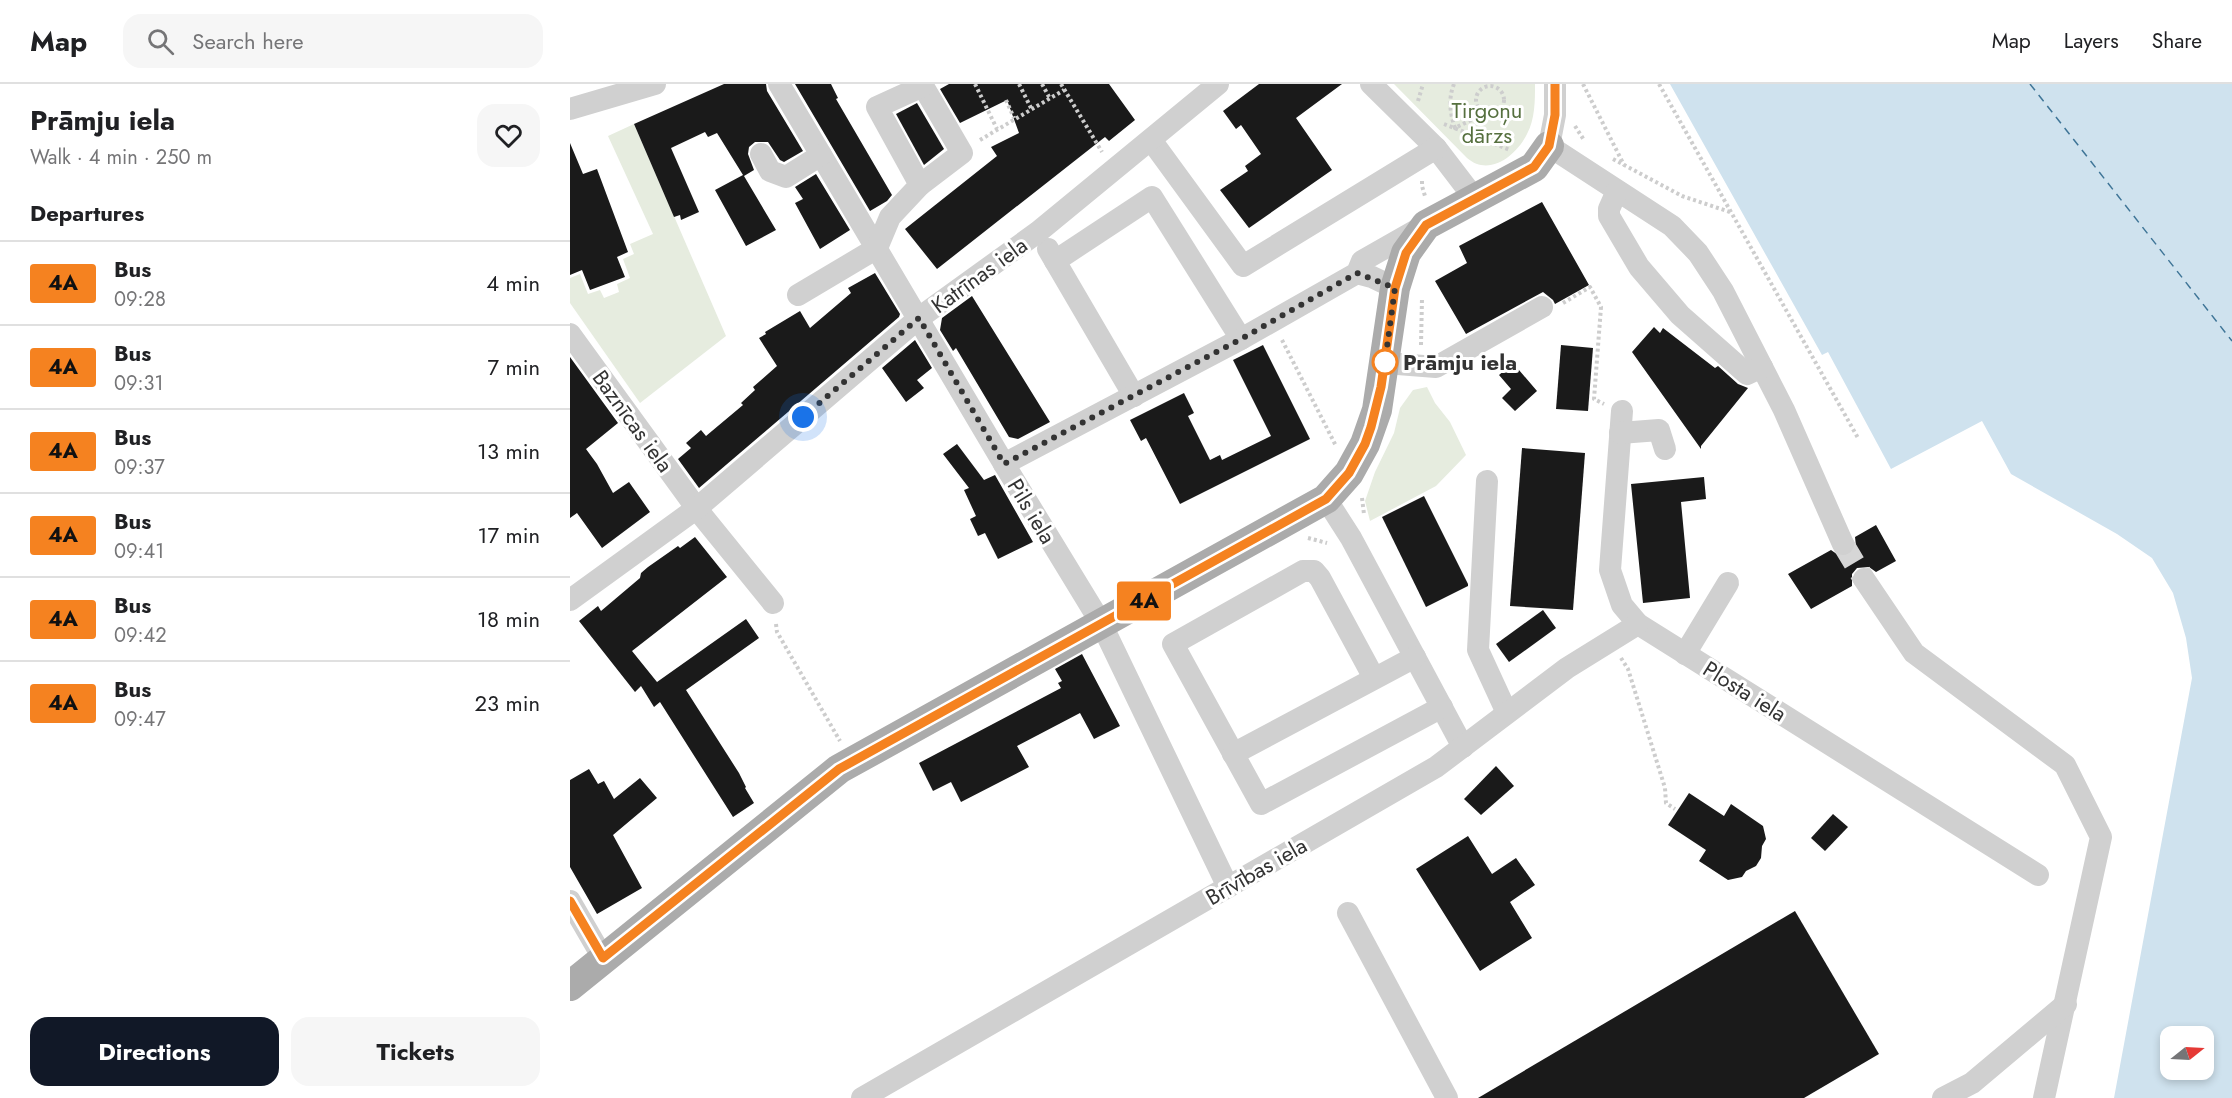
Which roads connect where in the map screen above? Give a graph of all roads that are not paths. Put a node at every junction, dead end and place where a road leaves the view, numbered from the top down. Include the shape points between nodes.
1 (655, 84) edge
2 (779, 84) edge
3 (1218, 84) edge
4 (1371, 84) edge
5 (1555, 84) edge
6 (922, 85) edge
7 (570, 109) edge
8 (1151, 140) junction
9 (1436, 148) junction
10 (761, 154) dead end
11 (821, 155) junction
12 (1533, 155) junction
13 (920, 185) junction
14 (1617, 191) junction
15 (1475, 199) junction
16 (1426, 225) junction
17 (1038, 232) junction
18 (1221, 234) junction
19 (877, 248) junction
20 (1188, 255) junction
21 (1055, 261) junction
22 (1357, 273) junction
23 (1395, 288) junction
24 (798, 295) dead end
25 (1542, 307) road end
26 (919, 318) junction
27 (570, 334) edge
28 (1241, 339) junction
29 (1384, 363) junction
30 (1762, 367) junction
31 (1134, 396) junction
32 (1665, 449) dead end
33 (1004, 464) junction
34 (1487, 481) dead end
35 (1326, 499) junction
36 (696, 508) junction
37 (1843, 544) tunnel mouth
38 (1864, 579) tunnel mouth
39 (1728, 583) dead end
40 (570, 600) edge
41 (773, 603) road end
42 (1101, 623) junction
43 (1638, 624) junction
44 (1685, 654) junction
45 (1415, 657) junction
46 (1374, 678) junction
47 (1442, 707) junction
48 (1507, 713) junction
49 (1463, 747) junction
50 (1233, 754) junction
51 (2038, 875) dead end
52 (1228, 887) junction
53 (570, 901) edge
54 (1348, 913) dead end
55 (603, 958) junction
56 (570, 986) edge
57 (2066, 1004) junction
58 (862, 1098) edge
59 (1447, 1098) edge
60 (1943, 1098) edge
61 (2044, 1098) edge

1 - 7 street
2 - 11 street, Pils iela
3 - 8 street, Katrīnas iela
4 - 9 street
5 - 12 street via 1555,115
6 - 13 street via 962,153
6 - 13 street via 877,107
8 - 17 street, Katrīnas iela
8 - 18 street
9 - 15 street
9 - 18 street via 1244,266
10 - 11 street via 770,171 786,177
11 - 19 street, Pils iela
12 - 14 street
12 - 15 main road
13 - 19 street via 890,217
14 - 30 street via 1672,226 1698,253 1723,291
14 - 30 street via 1609,216 1646,275 1680,315 1747,374
15 - 16 main road
16 - 22 street via 1362,261
16 - 23 main road via 1406,253
17 - 21 street
17 - 26 street, Katrīnas iela
18 - 20 street
19 - 24 street
19 - 26 street, Pils iela
20 - 21 street via 1152,197
20 - 28 street
21 - 31 street
22 - 23 street
22 - 28 street
23 - 29 main road
25 - 29 street via 1436,368
26 - 33 street, Pils iela
26 - 36 street, Katrīnas iela
27 - 36 street, Baznīcas iela
28 - 31 street
29 - 35 main road via 1377,410 1365,444 1349,473
30 - 37 street
31 - 33 street
32 - 43 street, Plosta iela via 1659,429 1621,422 1610,570 1622,605
33 - 42 street, Pils iela
34 - 48 street via 1478,650
35 - 42 main road
35 - 45 street
36 - 40 street, Katrīnas iela
36 - 41 street, Baznīcas iela
38 - 57 street via 1914,653 2066,765 2101,837
39 - 44 street
42 - 52 street, Pils iela
42 - 55 main road via 839,769
43 - 44 street, Plosta iela
43 - 48 street, Brīvības iela via 1567,668
44 - 51 street, Plosta iela
45 - 46 street
45 - 47 street
46 - 50 street
46 - 50 street via 1320,578 1314,571 1303,571 1173,644
47 - 49 street
47 - 50 street via 1261,804
48 - 49 street, Brīvības iela
49 - 52 street, Brīvības iela via 1436,767
52 - 58 street, Brīvības iela
53 - 55 street
54 - 59 street
55 - 56 main road
57 - 60 street via 1972,1083
57 - 61 street

